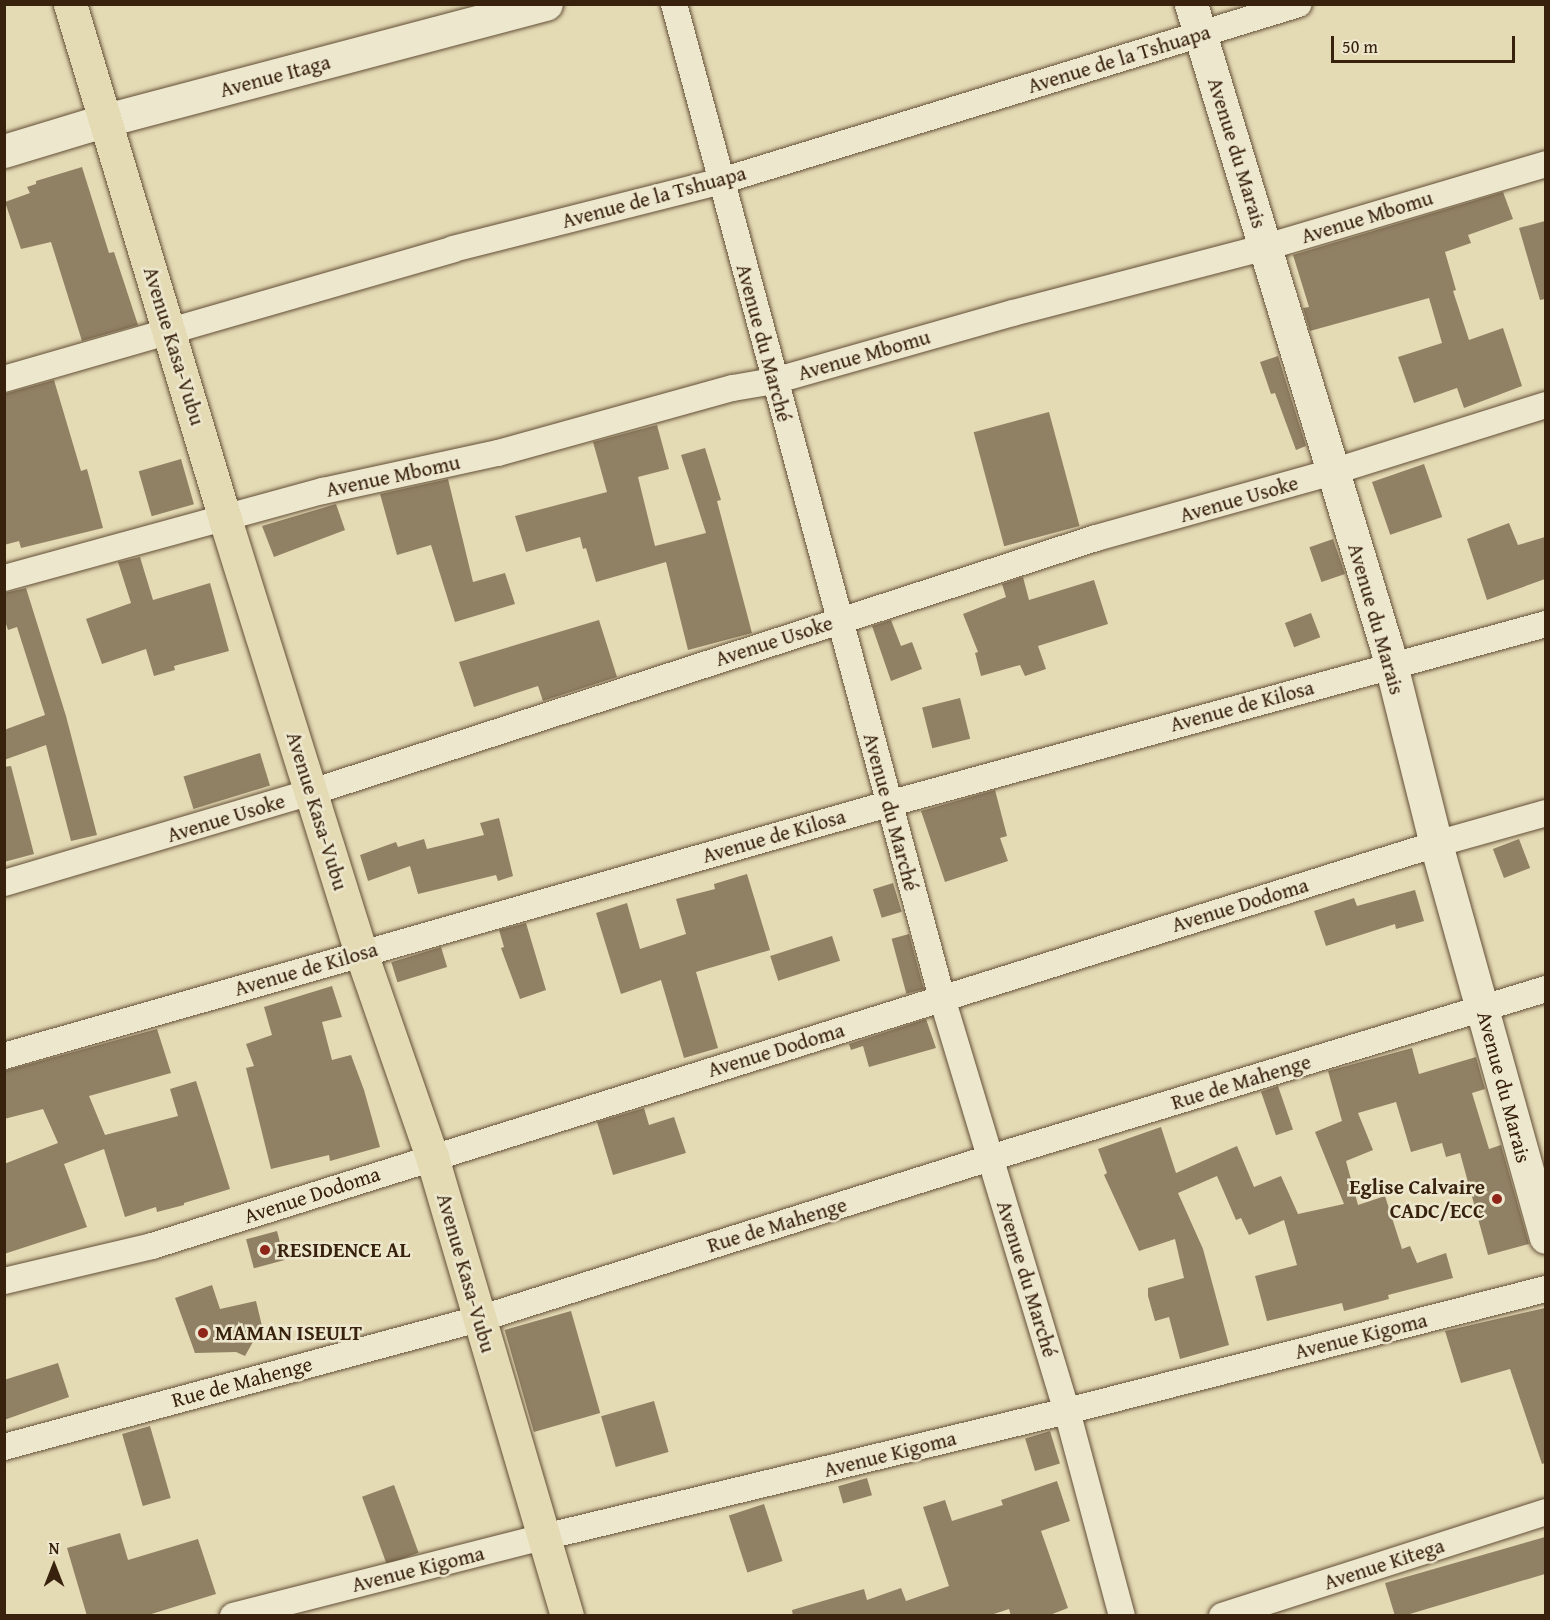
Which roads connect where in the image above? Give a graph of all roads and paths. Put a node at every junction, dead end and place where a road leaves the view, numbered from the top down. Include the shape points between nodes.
1 (70, 4) edge
2 (546, 4) edge
3 (674, 4) edge
4 (1299, 4) edge
5 (1195, 19) edge
6 (106, 120) junction
7 (4, 151) edge
8 (1545, 164) edge
9 (721, 181) junction
10 (1266, 247) junction
11 (170, 332) junction
12 (4, 379) edge
13 (774, 381) junction
14 (1545, 405) edge
15 (1332, 472) junction
16 (225, 519) junction
17 (4, 578) edge
18 (840, 620) junction
19 (1545, 624) edge
20 (1391, 665) junction
21 (312, 792) junction
22 (888, 804) junction
23 (1545, 813) edge
24 (1436, 844) junction
25 (4, 884) edge
26 (361, 953) junction
27 (1545, 989) edge
28 (942, 998) junction
29 (1482, 1008) junction
30 (4, 1056) edge
31 (432, 1157) junction
32 (990, 1158) junction
33 (1545, 1237) edge
34 (4, 1281) edge
35 (1545, 1289) edge
36 (479, 1319) junction
37 (1067, 1412) junction
38 (4, 1447) edge
39 (1545, 1512) edge
40 (544, 1537) junction
41 (233, 1616) edge
42 (567, 1616) edge
43 (1122, 1616) edge
44 (1222, 1616) edge

1 - 6 main road, Avenue Kasa-Vubu
2 - 6 street, Avenue Itaga
3 - 9 street, Avenue du Marché
4 - 5 street, Avenue de la Tshuapa
5 - 9 street, Avenue de la Tshuapa
5 - 10 street, Avenue du Marais
6 - 7 street, Avenue Itaga
6 - 11 main road, Avenue Kasa-Vubu
8 - 10 street, Avenue Mbomu
9 - 11 street, Avenue de la Tshuapa via 453,249
9 - 13 street, Avenue du Marché
10 - 13 street, Avenue Mbomu
10 - 15 street, Avenue du Marais
11 - 12 street, Avenue de la Tshuapa
11 - 16 main road, Avenue Kasa-Vubu
13 - 16 street, Avenue Mbomu via 733,388 498,453 323,491
13 - 18 street, Avenue du Marché
14 - 15 street, Avenue Usoke
15 - 18 street, Avenue Usoke via 1096,538
15 - 20 street, Avenue du Marais
16 - 17 street, Avenue Mbomu
16 - 21 main road, Avenue Kasa-Vubu
18 - 21 street, Avenue Usoke
18 - 22 street, Avenue du Marché
19 - 20 street, Avenue de Kilosa
20 - 22 street, Avenue de Kilosa
20 - 24 street, Avenue du Marais
21 - 25 street, Avenue Usoke
21 - 26 main road, Avenue Kasa-Vubu
22 - 26 street, Avenue de Kilosa
22 - 28 street, Avenue du Marché
23 - 24 street, Avenue Dodoma
24 - 28 street, Avenue Dodoma
24 - 29 street, Avenue du Marais
26 - 30 street, Avenue de Kilosa
26 - 31 main road, Avenue Kasa-Vubu
27 - 29 street, Rue de Mahenge
28 - 31 street, Avenue Dodoma
28 - 32 street, Avenue du Marché
29 - 32 street, Rue de Mahenge
29 - 33 street, Avenue du Marais
31 - 34 street, Avenue Dodoma via 152,1246
31 - 36 main road, Avenue Kasa-Vubu
32 - 36 street, Rue de Mahenge
32 - 37 street, Avenue du Marché
35 - 37 street, Avenue Kigoma
36 - 38 street, Rue de Mahenge
36 - 40 main road, Avenue Kasa-Vubu
37 - 40 street, Avenue Kigoma
37 - 43 street, Avenue du Marché
39 - 44 street, Avenue Kitega
40 - 41 street, Avenue Kigoma
40 - 42 main road, Avenue Kasa-Vubu

